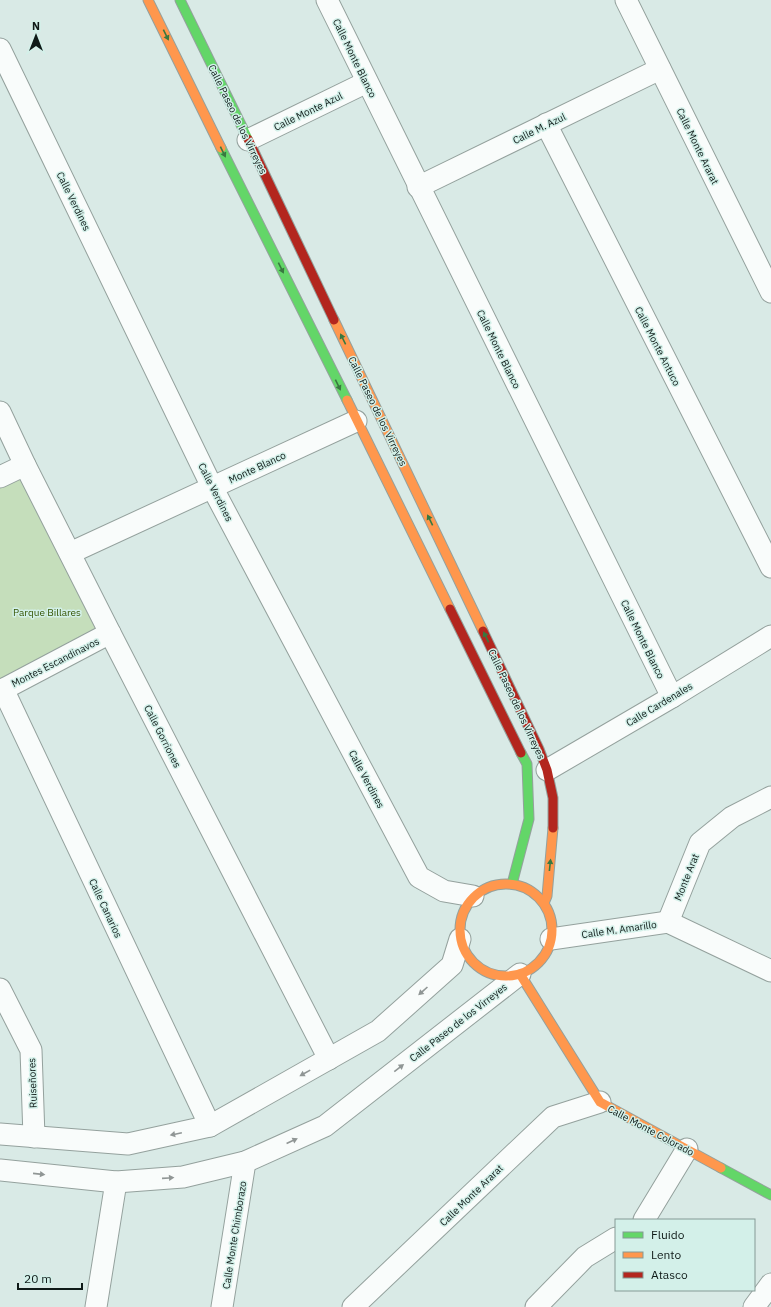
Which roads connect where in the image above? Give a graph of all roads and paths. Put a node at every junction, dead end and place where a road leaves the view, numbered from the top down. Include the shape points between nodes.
1 (148, 0) edge
2 (180, 0) edge
3 (326, 0) edge
4 (626, 0) edge
5 (0, 49) edge
6 (660, 69) junction
7 (367, 82) junction
8 (546, 124) junction
9 (248, 140) junction
10 (418, 187) junction
11 (771, 292) edge
12 (0, 412) edge
13 (356, 421) junction
14 (24, 465) junction
15 (0, 477) edge
16 (212, 487) junction
17 (70, 553) junction
18 (771, 567) edge
19 (110, 633) junction
20 (771, 636) edge
21 (1, 690) edge
22 (672, 697) junction
23 (547, 770) junction
24 (771, 798) edge
25 (512, 884) junction
26 (473, 896) junction
27 (544, 903) junction
28 (668, 922) junction
29 (460, 939) junction
30 (551, 939) junction
31 (771, 972) edge
32 (520, 974) junction
33 (0, 989) edge
34 (329, 1059) junction
35 (600, 1102) junction
36 (210, 1126) junction
37 (0, 1134) edge
38 (34, 1137) junction
39 (687, 1149) junction
40 (245, 1162) junction
41 (0, 1170) edge
42 (116, 1182) junction
43 (771, 1195) edge
44 (645, 1219) edge
45 (615, 1239) edge
46 (771, 1284) edge
47 (96, 1307) edge
48 (222, 1307) edge
49 (353, 1307) edge
50 (536, 1307) edge
51 (754, 1307) edge

1 -> 13 street, Calle Paseo de los Virreyes
2 - 9 street, Calle Paseo de los Virreyes
3 - 7 street, Calle Monte Blanco
4 - 6 street, Calle Monte Ararat
5 - 16 street, Calle Verdines
6 - 8 street, Calle M. Azul
6 - 11 street, Calle Monte Ararat
7 - 9 street, Calle Monte Azul
7 - 10 street, Calle Monte Blanco
8 - 10 street, Calle M. Azul
8 - 18 street, Calle Monte Antuco
23 -> 9 street, Calle Paseo de los Virreyes via 536,742
10 - 22 street, Calle Monte Blanco
12 - 14 street, Calle Gorriones
13 - 16 street, Monte Blanco
13 - 25 street, Calle Paseo de los Virreyes via 527,764 529,818
14 - 15 street
14 - 17 street, Calle Gorriones
16 - 17 street, Monte Blanco
16 - 26 street, Calle Verdines via 419,877 444,891
17 - 19 street, Calle Gorriones
19 - 21 street, Montes Escandinavos
19 - 34 street, Calle Gorriones
20 - 22 street, Calle Cardenales
21 - 36 street, Calle Canarios
22 - 23 street, Calle Cardenales
27 -> 23 street, Calle Paseo de los Virreyes via 547,896 553,835 553,798
24 - 28 street, Monte Arat via 732,817 700,843
25 - 26 street via 491,886
25 - 27 street via 530,890
26 - 29 street via 461,916
27 - 30 street, Calle Paseo de los Virreyes via 551,920
28 - 30 street, Calle M. Amarillo
28 - 31 street, Calle M. Amarillo
29 - 32 street via 467,957 482,970 500,976
29 -> 34 street via 452,965 378,1032
30 - 32 street, Calle Paseo de los Virreyes via 540,961
32 - 35 street, Calle Monte Colorado
40 -> 32 street, Calle Paseo de los Virreyes via 325,1126
33 - 38 street, Ruiseñores via 31,1050
34 -> 36 street
35 - 39 street, Calle Monte Colorado
35 - 49 street, Calle Monte Ararat via 553,1117
36 -> 38 street via 128,1144
37 - 38 street
39 - 43 street, Calle Monte Colorado
39 - 44 street
42 -> 40 street, Calle Paseo de los Virreyes via 183,1177
40 - 48 street, Calle Monte Chimborazo
41 -> 42 street, Calle Paseo de los Virreyes
42 - 47 street
45 - 50 street via 585,1257
46 - 51 street

